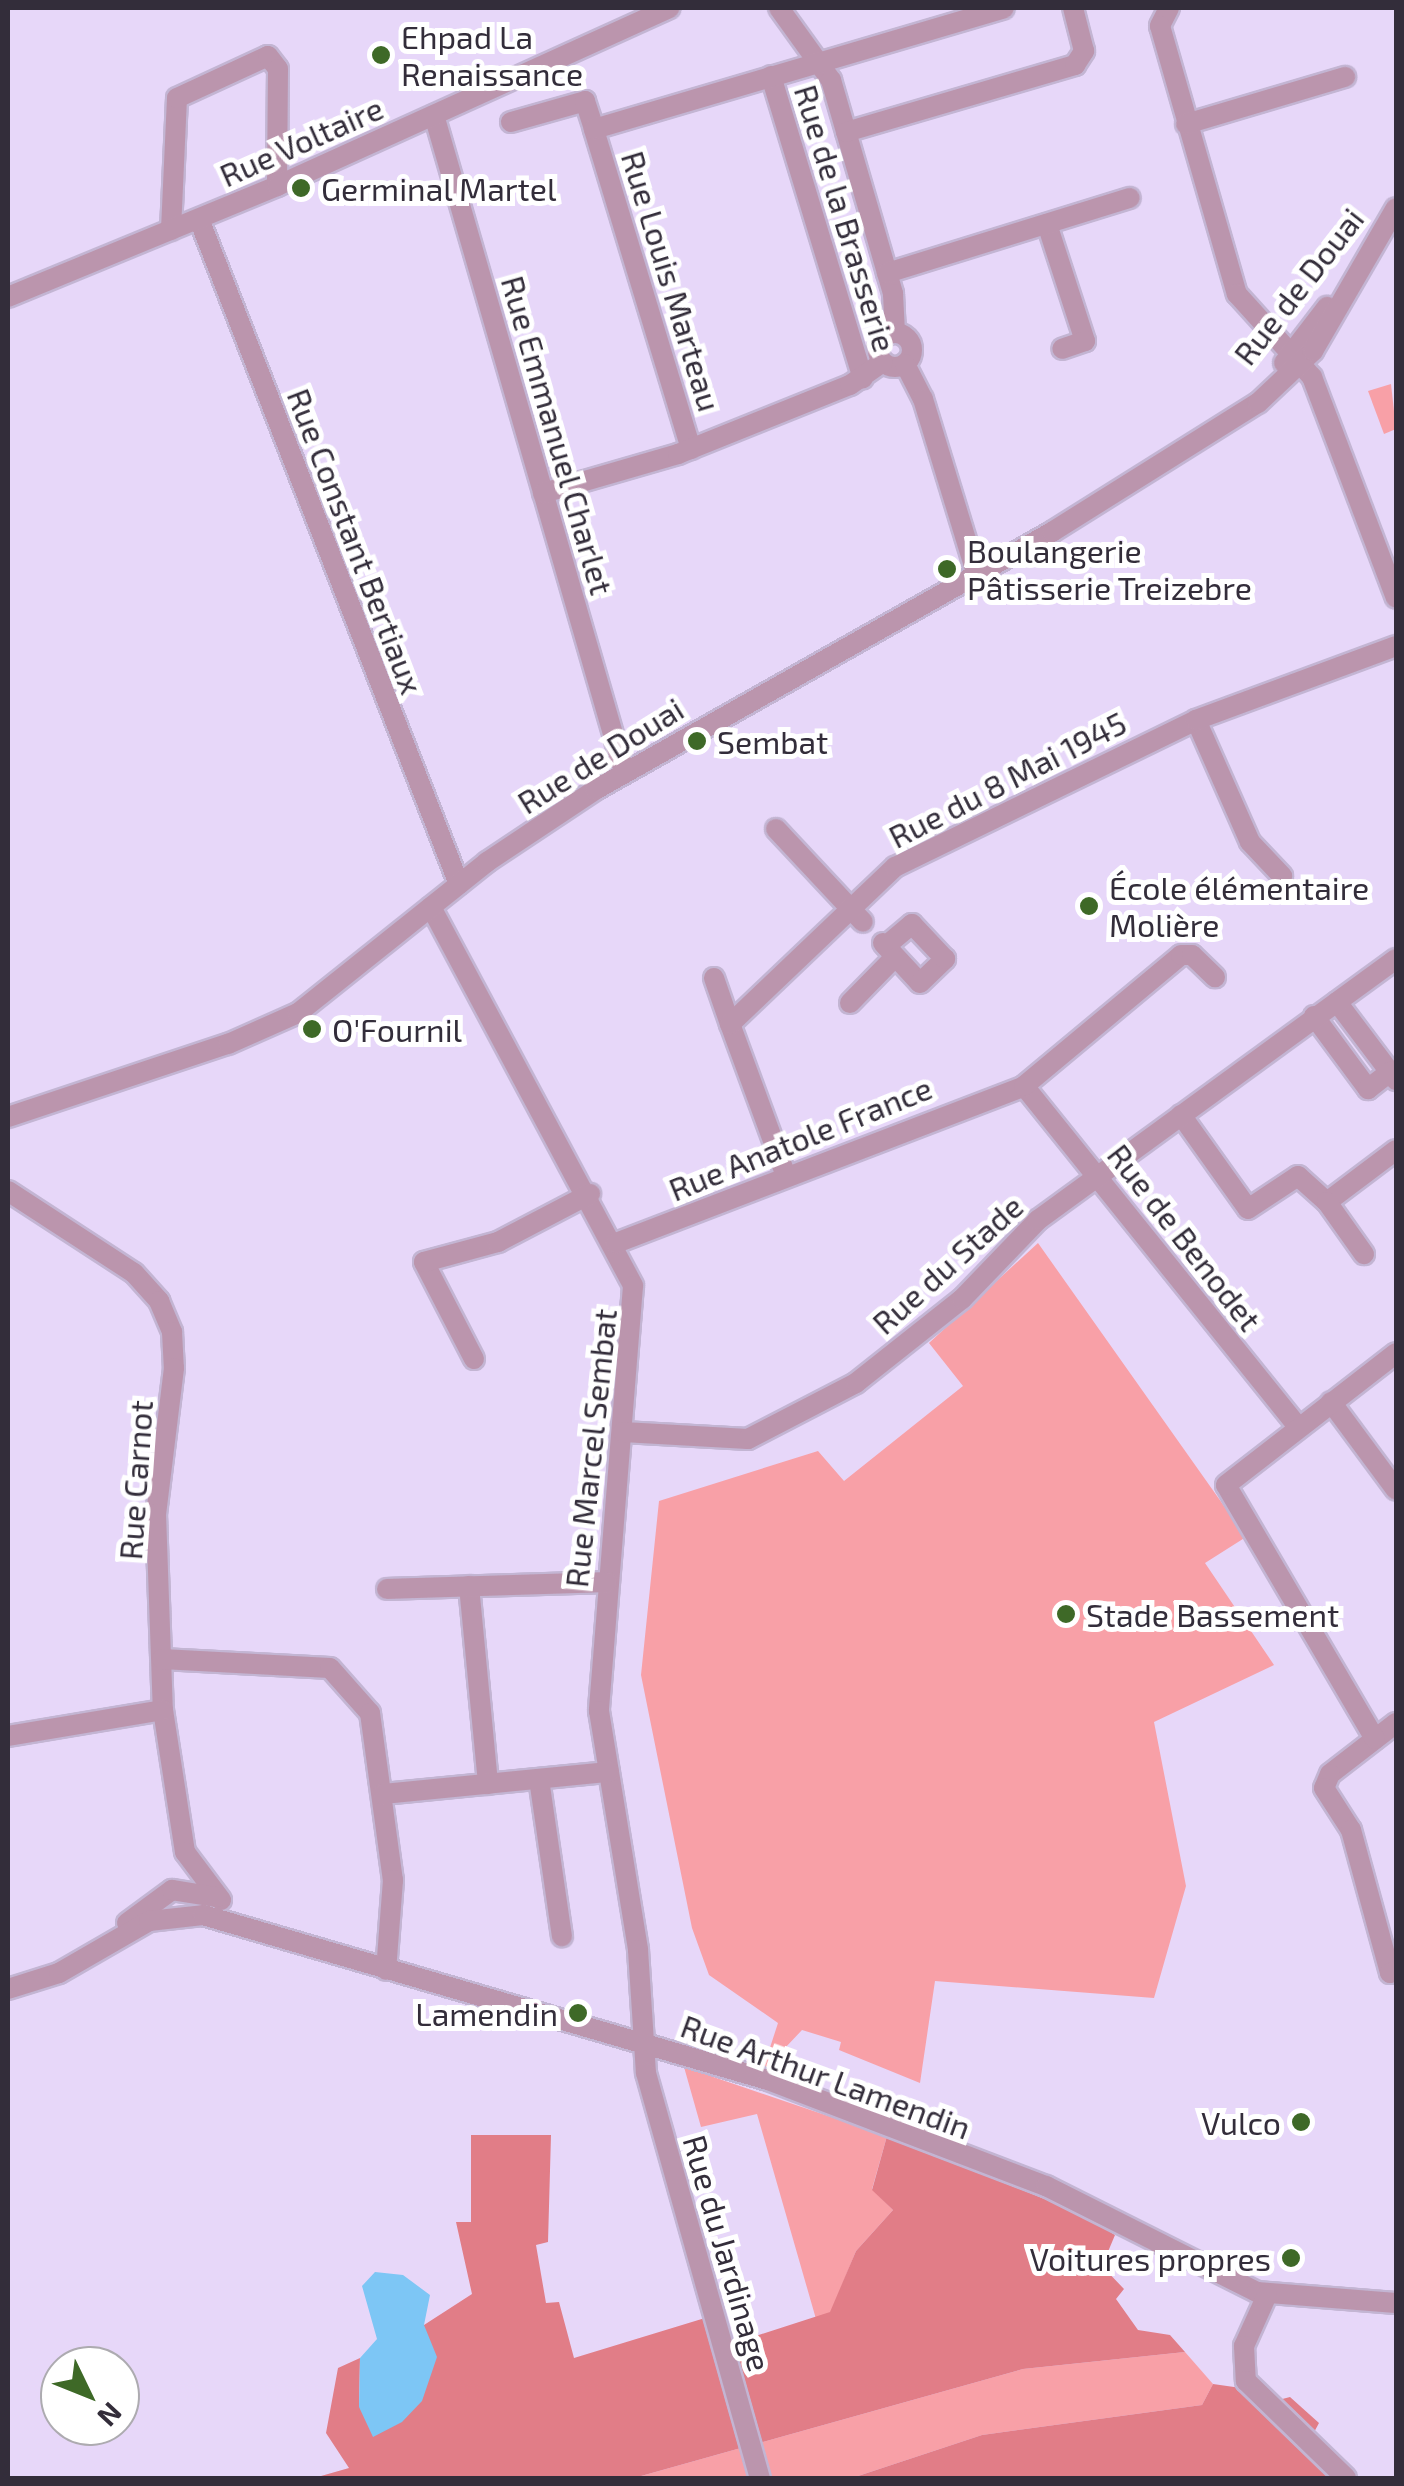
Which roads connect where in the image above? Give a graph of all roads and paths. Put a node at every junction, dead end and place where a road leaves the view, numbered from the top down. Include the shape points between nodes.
1 (669, 8) edge
2 (778, 8) edge
3 (1004, 8) edge
4 (1073, 8) edge
5 (1159, 12) edge
6 (822, 61) junction
7 (771, 76) junction
8 (1344, 76) dead end
9 (434, 115) junction
10 (512, 122) dead end
11 (1186, 124) junction
12 (594, 129) junction
13 (846, 132) junction
14 (277, 186) junction
15 (1130, 198) dead end
16 (1396, 208) edge
17 (199, 218) junction
18 (1047, 224) junction
19 (171, 230) junction
20 (887, 273) junction
21 (8, 296) edge
22 (895, 332) junction
23 (1062, 348) dead end
24 (1297, 358) junction
25 (882, 362) junction
26 (905, 364) junction
27 (863, 378) junction
28 (691, 449) junction
29 (543, 493) junction
30 (977, 576) junction
31 (1396, 598) edge
32 (1396, 646) edge
33 (1196, 720) junction
34 (624, 772) junction
35 (776, 829) dead end
36 (1282, 876) dead end
37 (458, 884) junction
38 (432, 907) junction
39 (857, 916) junction
40 (888, 949) dead end
41 (1396, 959) edge
42 (1216, 977) dead end
43 (714, 978) dead end
44 (1338, 1002) junction
45 (850, 1003) dead end
46 (1314, 1016) junction
47 (730, 1024) junction
48 (1394, 1076) edge
49 (1014, 1087) junction
50 (30, 1105) junction
51 (8, 1109) edge
52 (1181, 1115) junction
53 (8, 1117) edge
54 (1396, 1150) edge
55 (1098, 1175) junction
56 (786, 1176) junction
57 (8, 1191) edge
58 (590, 1194) junction
59 (1326, 1202) junction
60 (616, 1243) junction
61 (1364, 1254) dead end
62 (1396, 1353) edge
63 (474, 1359) dead end
64 (1332, 1402) junction
65 (1298, 1428) junction
66 (623, 1432) junction
67 (1396, 1490) edge
68 (607, 1582) junction
69 (470, 1586) junction
70 (387, 1589) dead end
71 (162, 1659) junction
72 (162, 1710) junction
73 (1396, 1723) edge
74 (8, 1736) edge
75 (1375, 1739) junction
76 (609, 1772) junction
77 (538, 1778) junction
78 (488, 1784) junction
79 (383, 1794) junction
80 (184, 1852) junction
81 (180, 1889) junction
82 (221, 1900) junction
83 (149, 1921) junction
84 (562, 1936) dead end
85 (291, 1938) junction
86 (112, 1940) junction
87 (386, 1970) junction
88 (1393, 1972) edge
89 (8, 1989) edge
90 (644, 2042) junction
91 (1267, 2295) junction
92 (1396, 2303) edge
93 (760, 2478) edge
94 (1346, 2478) edge

1 - 9 street, Rue Voltaire
2 - 6 street
3 - 6 street, Rue Louis Marteau
4 - 13 street via 1084,52 1069,68
5 - 11 street
6 - 7 street, Rue Louis Marteau
6 - 13 street
7 - 12 street, Rue Louis Marteau
7 - 27 street, Rue de la Brasserie
8 - 11 street
9 - 14 street, Rue Voltaire
9 - 29 street, Rue Emmanuel Charlet
10 - 12 street via 585,102
11 - 24 street via 1237,294
12 - 28 street, Rue Louis Marteau
13 - 20 street
14 - 17 street, Rue Voltaire
14 - 19 street via 278,69 268,56 177,98
15 - 18 street
16 - 24 street, Rue de Douai
17 - 19 street, Rue Voltaire
17 - 37 street, Rue Constant Bertiaux
18 - 20 street
18 - 23 street via 1085,341
19 - 21 street, Rue Voltaire
20 - 22 street
22 - 25 street via 879,343
22 - 26 street via 911,344
24 - 30 street, Rue de Douai via 1201,438
24 - 31 street
25 - 26 street
25 - 27 street
26 - 30 street via 923,400
27 - 28 street
28 - 29 street
29 - 34 street, Rue Emmanuel Charlet
30 - 34 street, Rue de Douai
32 - 33 street, Rue du 8 Mai 1945
33 - 36 street via 1250,842
33 - 39 street, Rue du 8 Mai 1945 via 903,862
34 - 37 street, Rue de Douai
35 - 39 street
37 - 38 street, Rue de Douai
38 - 50 street, Rue de Douai via 338,988 274,1025
38 - 58 street, Rue Marcel Sembat
39 - 47 street, Rue du 8 Mai 1945
40 - 45 street
41 - 44 street, Rue du Stade
42 - 49 street, Rue Anatole France via 1192,955 1177,956
43 - 47 street
44 - 46 street, Rue du Stade
44 - 48 street
46 - 48 street via 1368,1089
46 - 52 street, Rue du Stade
47 - 56 street
49 - 55 street, Rue de Benodet
49 - 56 street, Rue Anatole France
50 - 51 street, Rue de Douai
50 - 53 street, Rue de Douai
52 - 55 street, Rue du Stade
52 - 59 street via 1248,1209 1298,1176
54 - 59 street
55 - 65 street, Rue de Benodet
55 - 66 street, Rue du Stade via 1038,1220 953,1307 846,1388 748,1439
56 - 60 street, Rue Anatole France
57 - 71 street, Rue Carnot via 134,1274 168,1321 174,1358 156,1514
58 - 60 street, Rue Marcel Sembat
58 - 63 street via 498,1242 424,1262
59 - 61 street
60 - 66 street, Rue Marcel Sembat via 632,1278 636,1309
62 - 64 street
64 - 65 street
64 - 67 street
65 - 75 street via 1226,1486
66 - 68 street, Rue Marcel Sembat
68 - 69 street
68 - 76 street, Rue Marcel Sembat via 598,1697
69 - 70 street
69 - 78 street
71 - 72 street, Rue Carnot
71 - 79 street via 336,1671 374,1719
72 - 74 street
72 - 80 street, Rue Carnot
73 - 75 street
75 - 88 street via 1324,1783 1354,1837
76 - 77 street
76 - 90 street, Rue Marcel Sembat via 638,1950
77 - 78 street
77 - 84 street
78 - 79 street
79 - 87 street via 393,1887
80 - 81 street
80 - 82 street, Rue Carnot
81 - 82 street
81 - 83 street
81 - 86 street via 156,1898
82 - 85 street
83 - 85 street via 203,1915
83 - 86 street
85 - 87 street, Rue Arthur Lamendin
86 - 89 street via 59,1974
87 - 90 street, Rue Arthur Lamendin
90 - 91 street, Rue Arthur Lamendin via 768,2080 1028,2179
90 - 93 street, Rue du Jardinage via 646,2073
91 - 92 street
91 - 94 street via 1244,2346 1243,2373 1259,2398

